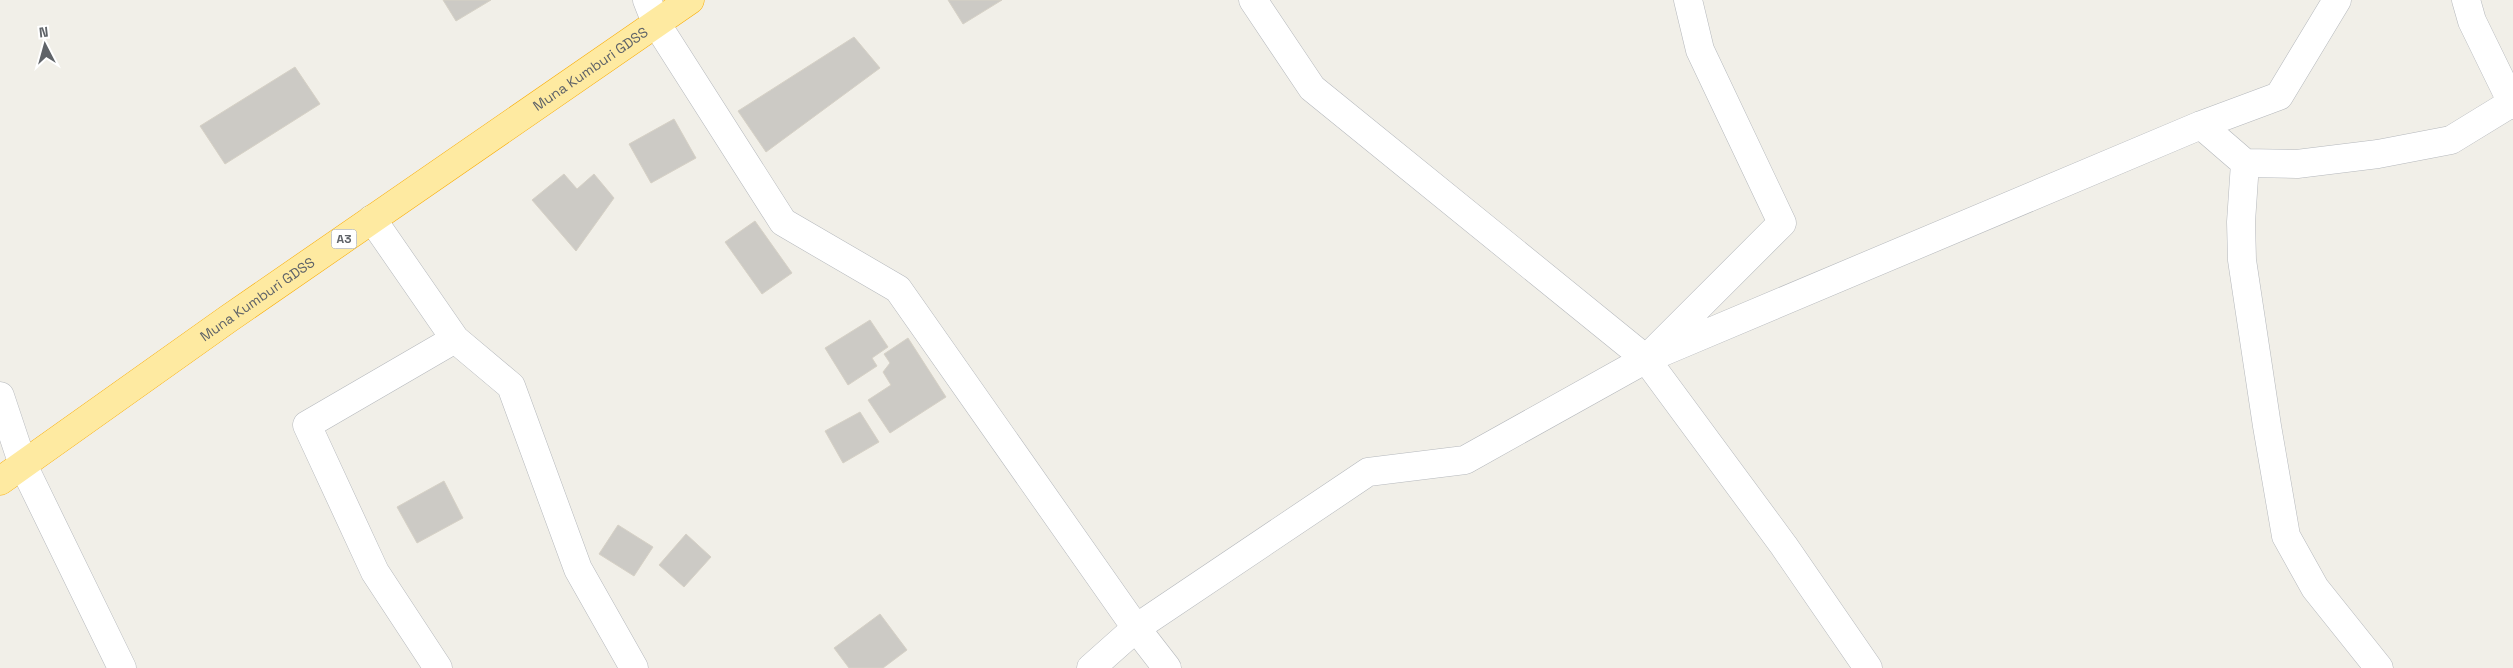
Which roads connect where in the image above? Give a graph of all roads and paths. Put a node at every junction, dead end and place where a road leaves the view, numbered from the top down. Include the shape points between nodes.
1 (690, 0) edge
2 (1253, 0) edge
3 (1688, 0) edge
4 (2337, 0) edge
5 (2466, 0) edge
6 (651, 12) edge
7 (2512, 103) edge
8 (2201, 125) junction
9 (2245, 163) junction
10 (372, 219) junction
11 (455, 339) junction
12 (1646, 358) junction
13 (0, 396) edge
14 (24, 466) junction
15 (0, 481) edge
16 (1136, 628) junction
17 (122, 668) edge
18 (438, 668) edge
19 (634, 668) edge
20 (1091, 668) edge
21 (1167, 668) edge
22 (1868, 668) edge
23 (2379, 668) edge

1 - 6 highway, Muna Kumburi GDSS / A3
2 - 12 street via 1312,88
3 - 12 street via 1700,50 1782,223
4 - 8 street via 2279,96
5 - 7 street via 2472,21
6 - 10 highway, Muna Kumburi GDSS / A3
6 - 16 street via 783,222 898,288
7 - 9 street via 2451,140 2378,154 2296,164
8 - 9 street
8 - 12 street
9 - 23 street via 2242,260 2286,536 2315,588
10 - 11 street
10 - 14 highway, Muna Kumburi GDSS / A3
11 - 18 street via 307,425 375,572
11 - 19 street via 511,386 578,569
12 - 16 street via 1465,460 1368,472
12 - 22 street via 1784,546
13 - 14 street
14 - 15 highway, Muna Kumburi GDSS / A3
14 - 17 street
16 - 20 street
16 - 21 street

